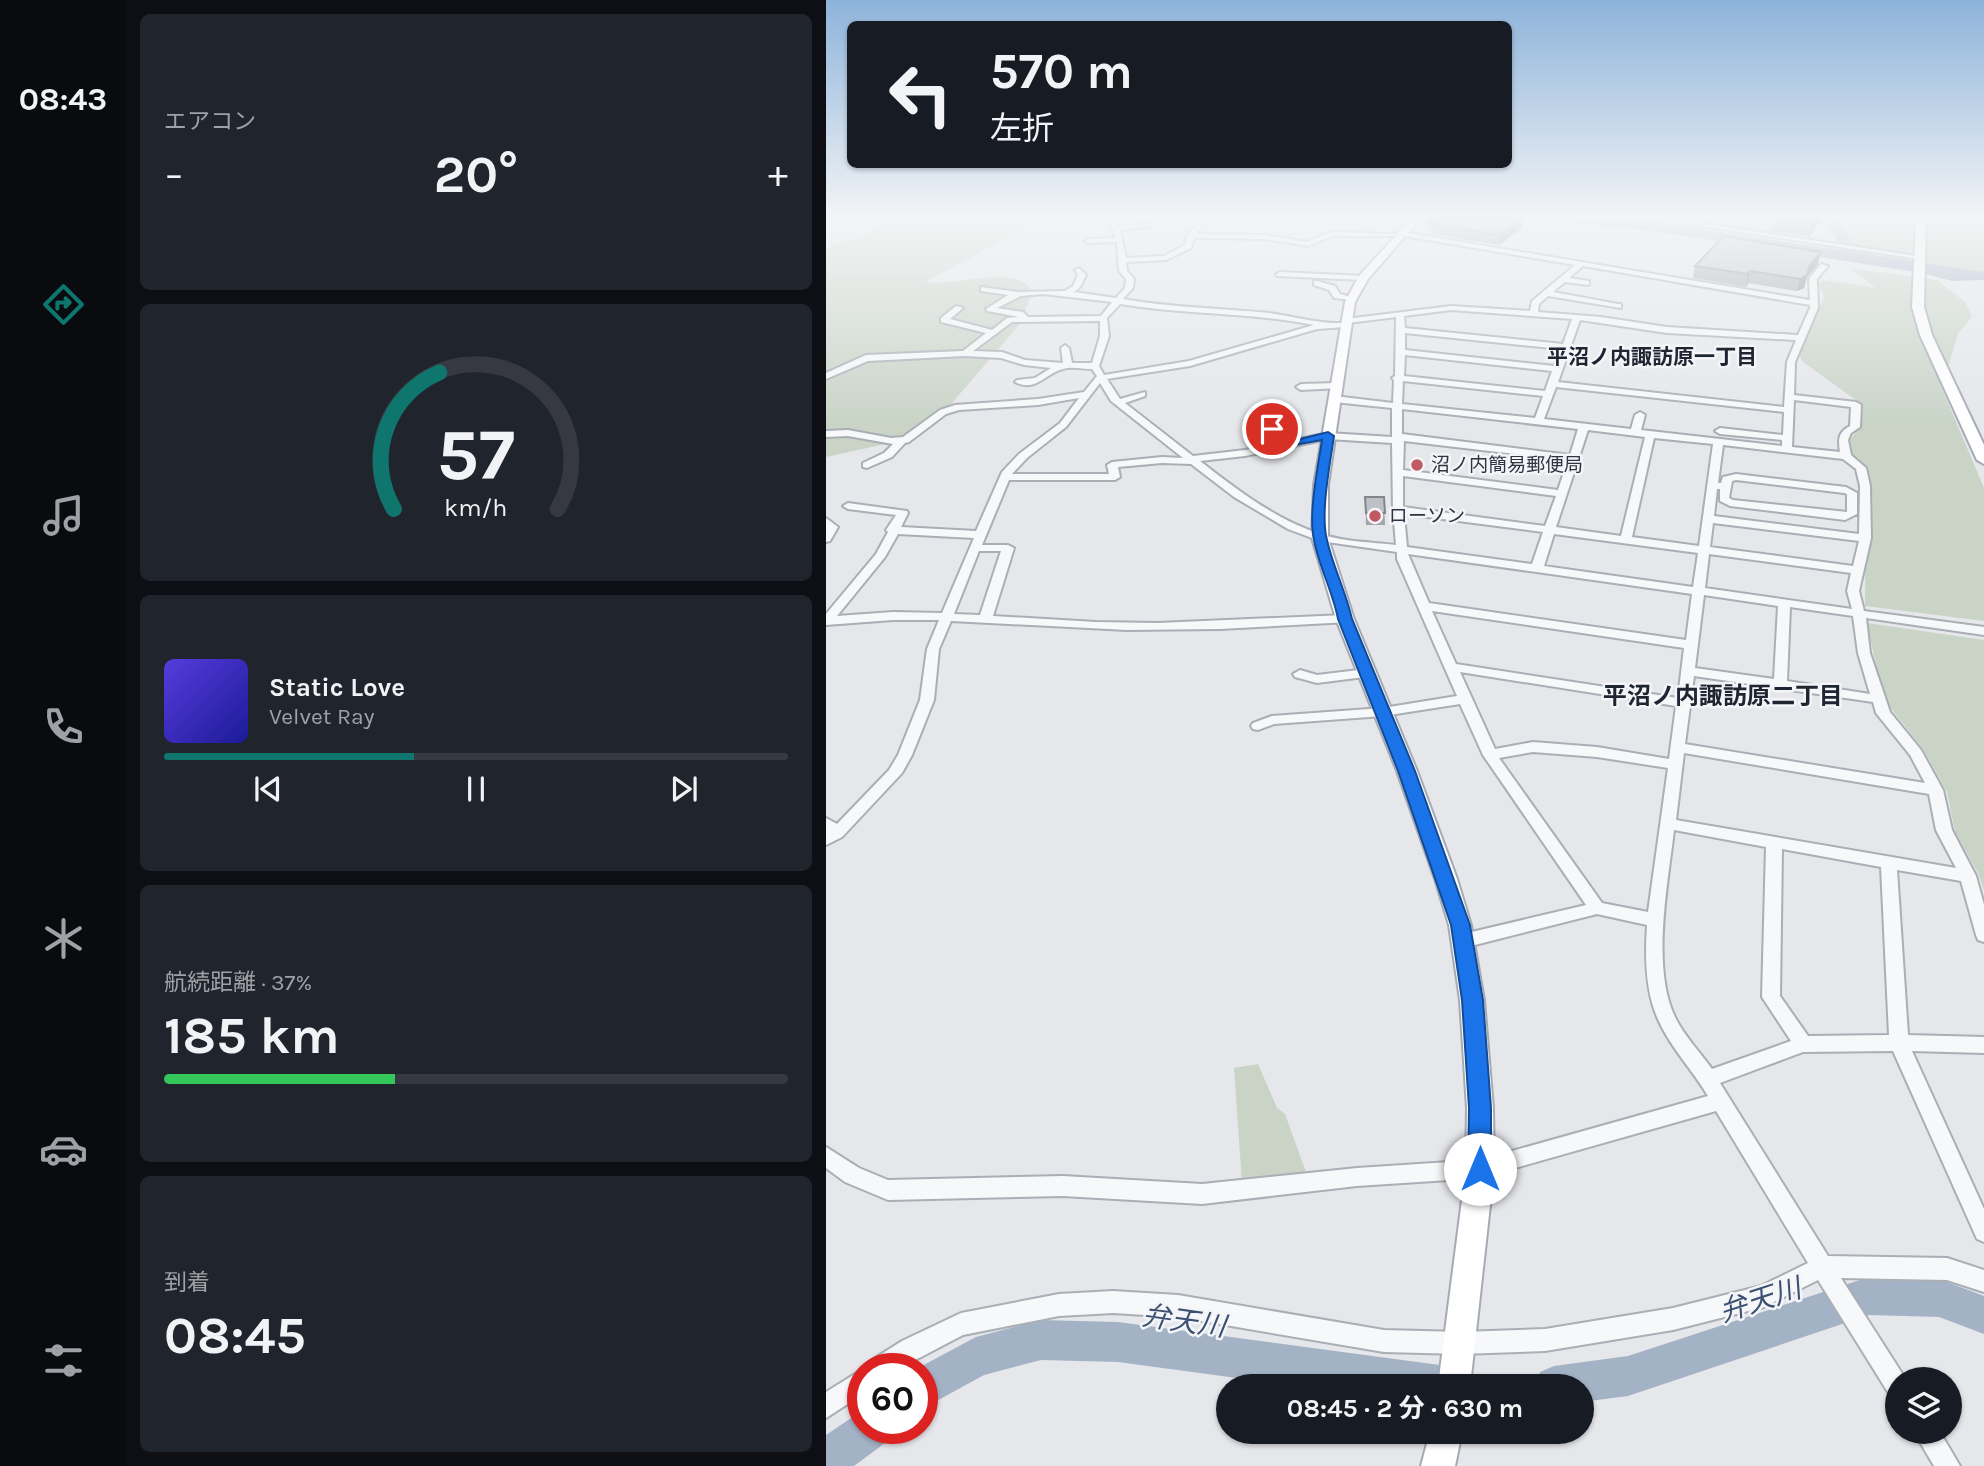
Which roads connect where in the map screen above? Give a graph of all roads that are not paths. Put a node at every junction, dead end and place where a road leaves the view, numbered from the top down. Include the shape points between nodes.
1 (1075, 286) edge
2 (1129, 286) edge
3 (1333, 286) edge
4 (1358, 286) edge
5 (1554, 286) edge
6 (1715, 286) edge
7 (1814, 286) edge
8 (1917, 286) edge
9 (984, 289) dead end
10 (1546, 293) junction
11 (1017, 294) junction
12 (1066, 294) junction
13 (1352, 298) junction
14 (1117, 299) junction
15 (1536, 302) junction
16 (1815, 303) junction
17 (1553, 305) dead end
18 (1618, 306) dead end
19 (959, 307) dead end
20 (1399, 315) junction
21 (1534, 315) junction
22 (1577, 317) junction
23 (1024, 318) junction
24 (1103, 318) junction
25 (1339, 324) junction
26 (1399, 330) junction
27 (991, 332) junction
28 (1800, 338) junction
29 (1065, 348) dead end
30 (1567, 348) junction
31 (1401, 352) junction
32 (965, 353) junction
33 (1064, 366) junction
34 (1558, 369) junction
35 (1097, 372) junction
36 (826, 376) edge
37 (1398, 378) junction
38 (1020, 382) dead end
39 (1554, 384) junction
40 (1301, 387) dead end
41 (1335, 392) junction
42 (1087, 394) junction
43 (1142, 394) dead end
44 (1550, 394) junction
45 (1119, 402) junction
46 (1788, 403) junction
47 (1397, 406) junction
48 (1640, 415) dead end
49 (1275, 416) dead end
50 (1538, 422) junction
51 (1584, 427) junction
52 (1635, 433) junction
53 (826, 434) edge
54 (1650, 434) junction
55 (1328, 436) junction
56 (1719, 436) junction
57 (1787, 438) junction
58 (1399, 439) junction
59 (902, 440) junction
60 (1241, 440) dead end
61 (1192, 443) dead end
62 (1293, 444) junction
63 (1787, 450) junction
64 (1245, 453) junction
65 (1846, 456) junction
66 (1573, 458) junction
67 (1194, 459) junction
68 (1984, 460) edge
69 (867, 465) dead end
70 (1399, 473) junction
71 (1005, 477) junction
72 (1719, 486) junction
73 (1562, 494) junction
74 (848, 506) dead end
75 (1398, 510) junction
76 (1709, 519) junction
77 (826, 522) edge
78 (892, 530) junction
79 (1550, 530) junction
80 (981, 536) junction
81 (1320, 538) junction
82 (1865, 538) junction
83 (826, 539) edge
84 (1626, 540) junction
85 (976, 548) junction
86 (1400, 550) junction
87 (1705, 551) junction
88 (1537, 568) junction
89 (1857, 570) junction
90 (1699, 591) junction
91 (1784, 603) junction
92 (1423, 606) junction
93 (1859, 613) junction
94 (948, 616) junction
95 (1345, 619) junction
96 (985, 620) junction
97 (827, 621) edge
98 (1984, 631) edge
99 (1692, 645) junction
100 (1453, 667) junction
101 (1689, 671) junction
102 (1367, 673) junction
103 (1300, 674) dead end
104 (1780, 684) junction
105 (1463, 699) junction
106 (1878, 699) junction
107 (1685, 703) junction
108 (1383, 712) junction
109 (1258, 726) dead end
110 (1680, 748) junction
111 (1490, 755) junction
112 (1677, 765) junction
113 (1936, 790) junction
114 (1668, 824) junction
115 (830, 832) edge
116 (1774, 842) junction
117 (1889, 862) junction
118 (1968, 876) junction
119 (1597, 908) junction
120 (1655, 920) junction
121 (1984, 935) edge
122 (1463, 941) junction
123 (1899, 1043) junction
124 (1803, 1044) junction
125 (1984, 1045) edge
126 (1707, 1079) junction
127 (1720, 1101) junction
128 (826, 1156) edge
129 (1480, 1169) junction
130 (1984, 1231) edge
131 (1822, 1267) junction
132 (1984, 1281) edge
133 (1460, 1349) junction
134 (904, 1353) edge
135 (1885, 1367) edge
136 (1456, 1374) edge
137 (847, 1391) edge
138 (826, 1406) edge
139 (1443, 1444) edge
140 (1934, 1444) edge
141 (1438, 1466) edge
142 (1948, 1466) edge

1 - 12 street
2 - 14 street
3 - 13 street via 1337,296
4 - 13 main road
5 - 10 street
6 - 16 street
7 - 16 street
8 - 68 main road via 1926,334
9 - 11 street
10 - 15 street
10 - 18 street
11 - 12 street via 1038,289
11 - 23 street via 990,309
12 - 14 street
13 - 25 main road
14 - 24 street
14 - 25 street via 1171,309 1289,316
15 - 17 street
15 - 21 street
16 - 28 street
19 - 27 street via 944,320
20 - 21 street via 1451,308
20 - 25 street
20 - 26 street
21 - 22 street
22 - 28 street via 1667,330
22 - 30 street
23 - 24 street
23 - 27 street via 1010,320
24 - 35 street via 1106,326
25 - 35 street via 1190,363
25 - 41 main road
26 - 30 street
26 - 31 street
27 - 32 street
28 - 46 street via 1791,362
29 - 33 street
30 - 34 street
31 - 34 street
31 - 37 street
32 - 33 street
32 - 36 street via 866,358
33 - 35 street
33 - 38 street via 1037,382
34 - 39 street
35 - 42 street
35 - 45 street
37 - 44 street
37 - 47 street
39 - 44 street
39 - 46 street
40 - 41 street
41 - 47 street
41 - 55 main road
42 - 59 street via 958,407
42 - 71 street via 1063,425 1023,456
43 - 45 street
44 - 50 street
45 - 67 street
46 - 57 street
46 - 65 street via 1856,405 1855,427 1843,440
47 - 50 street
47 - 58 street
48 - 52 street
49 - 62 street via 1272,429 1286,432
50 - 51 street
51 - 52 street
51 - 66 street
52 - 54 street
53 - 59 street
54 - 56 street
54 - 84 street
55 - 58 street
55 - 62 street
55 - 81 main road
56 - 57 street
56 - 63 street
56 - 72 street
57 - 63 street
58 - 66 street
58 - 70 street
59 - 69 street via 888,455
60 - 64 street
61 - 67 street
62 - 64 street
63 - 65 street
64 - 67 street
65 - 82 street via 1861,468
66 - 73 street
67 - 71 street via 1112,465 1115,477
67 - 81 street via 1296,530
70 - 73 street
70 - 75 street
71 - 80 street
72 - 72 street via 1730,503 1845,517 1852,514 1852,493 1846,489 1736,477
72 - 76 street
73 - 79 street
74 - 78 street via 903,513
75 - 79 street
75 - 86 street
76 - 82 street
76 - 87 street
77 - 83 street via 832,527
78 - 80 street
78 - 97 street via 881,555
79 - 84 street
79 - 88 street
80 - 85 street
81 - 86 street
81 - 95 main road
82 - 89 street
84 - 87 street
85 - 94 street
85 - 96 street via 1008,548
86 - 88 street
86 - 92 street
87 - 89 street
87 - 90 street
88 - 90 street
89 - 93 street via 1853,590
90 - 91 street
90 - 99 street
91 - 93 street
91 - 104 street
92 - 99 street
92 - 100 street
93 - 98 street
93 - 106 street via 1864,653
94 - 96 street
94 - 97 street
94 - 115 street via 933,649 927,700 905,755 895,773
95 - 96 street via 1194,628
95 - 102 main road
99 - 101 street
100 - 105 street
100 - 107 street
101 - 104 street
101 - 107 street
102 - 103 street via 1317,678
102 - 108 main road
104 - 106 street
105 - 108 street
105 - 111 street
106 - 113 street
107 - 110 street
108 - 109 street via 1280,719
108 - 122 main road via 1446,879
110 - 112 street
110 - 113 street
111 - 112 street via 1533,747
111 - 119 street
112 - 114 street
113 - 118 street via 1944,830
114 - 116 street
114 - 120 street
116 - 117 street
116 - 124 street via 1771,997
117 - 118 street
117 - 123 street
118 - 121 street
119 - 120 street
119 - 122 street
120 - 126 street via 1654,959 1663,1013
122 - 129 main road via 1474,1013
123 - 124 street
123 - 125 street
123 - 130 street
124 - 126 street
126 - 127 street
127 - 129 street
127 - 131 street
128 - 129 street via 852,1175 888,1190 1063,1186 1202,1194
129 - 133 main road
131 - 132 street via 1947,1269
131 - 133 street via 1764,1296 1673,1319
131 - 135 street
133 - 134 street via 1384,1341 1178,1306 1113,1302 1059,1305 961,1324
133 - 136 main road
137 - 138 street
139 - 141 main road
140 - 142 street

